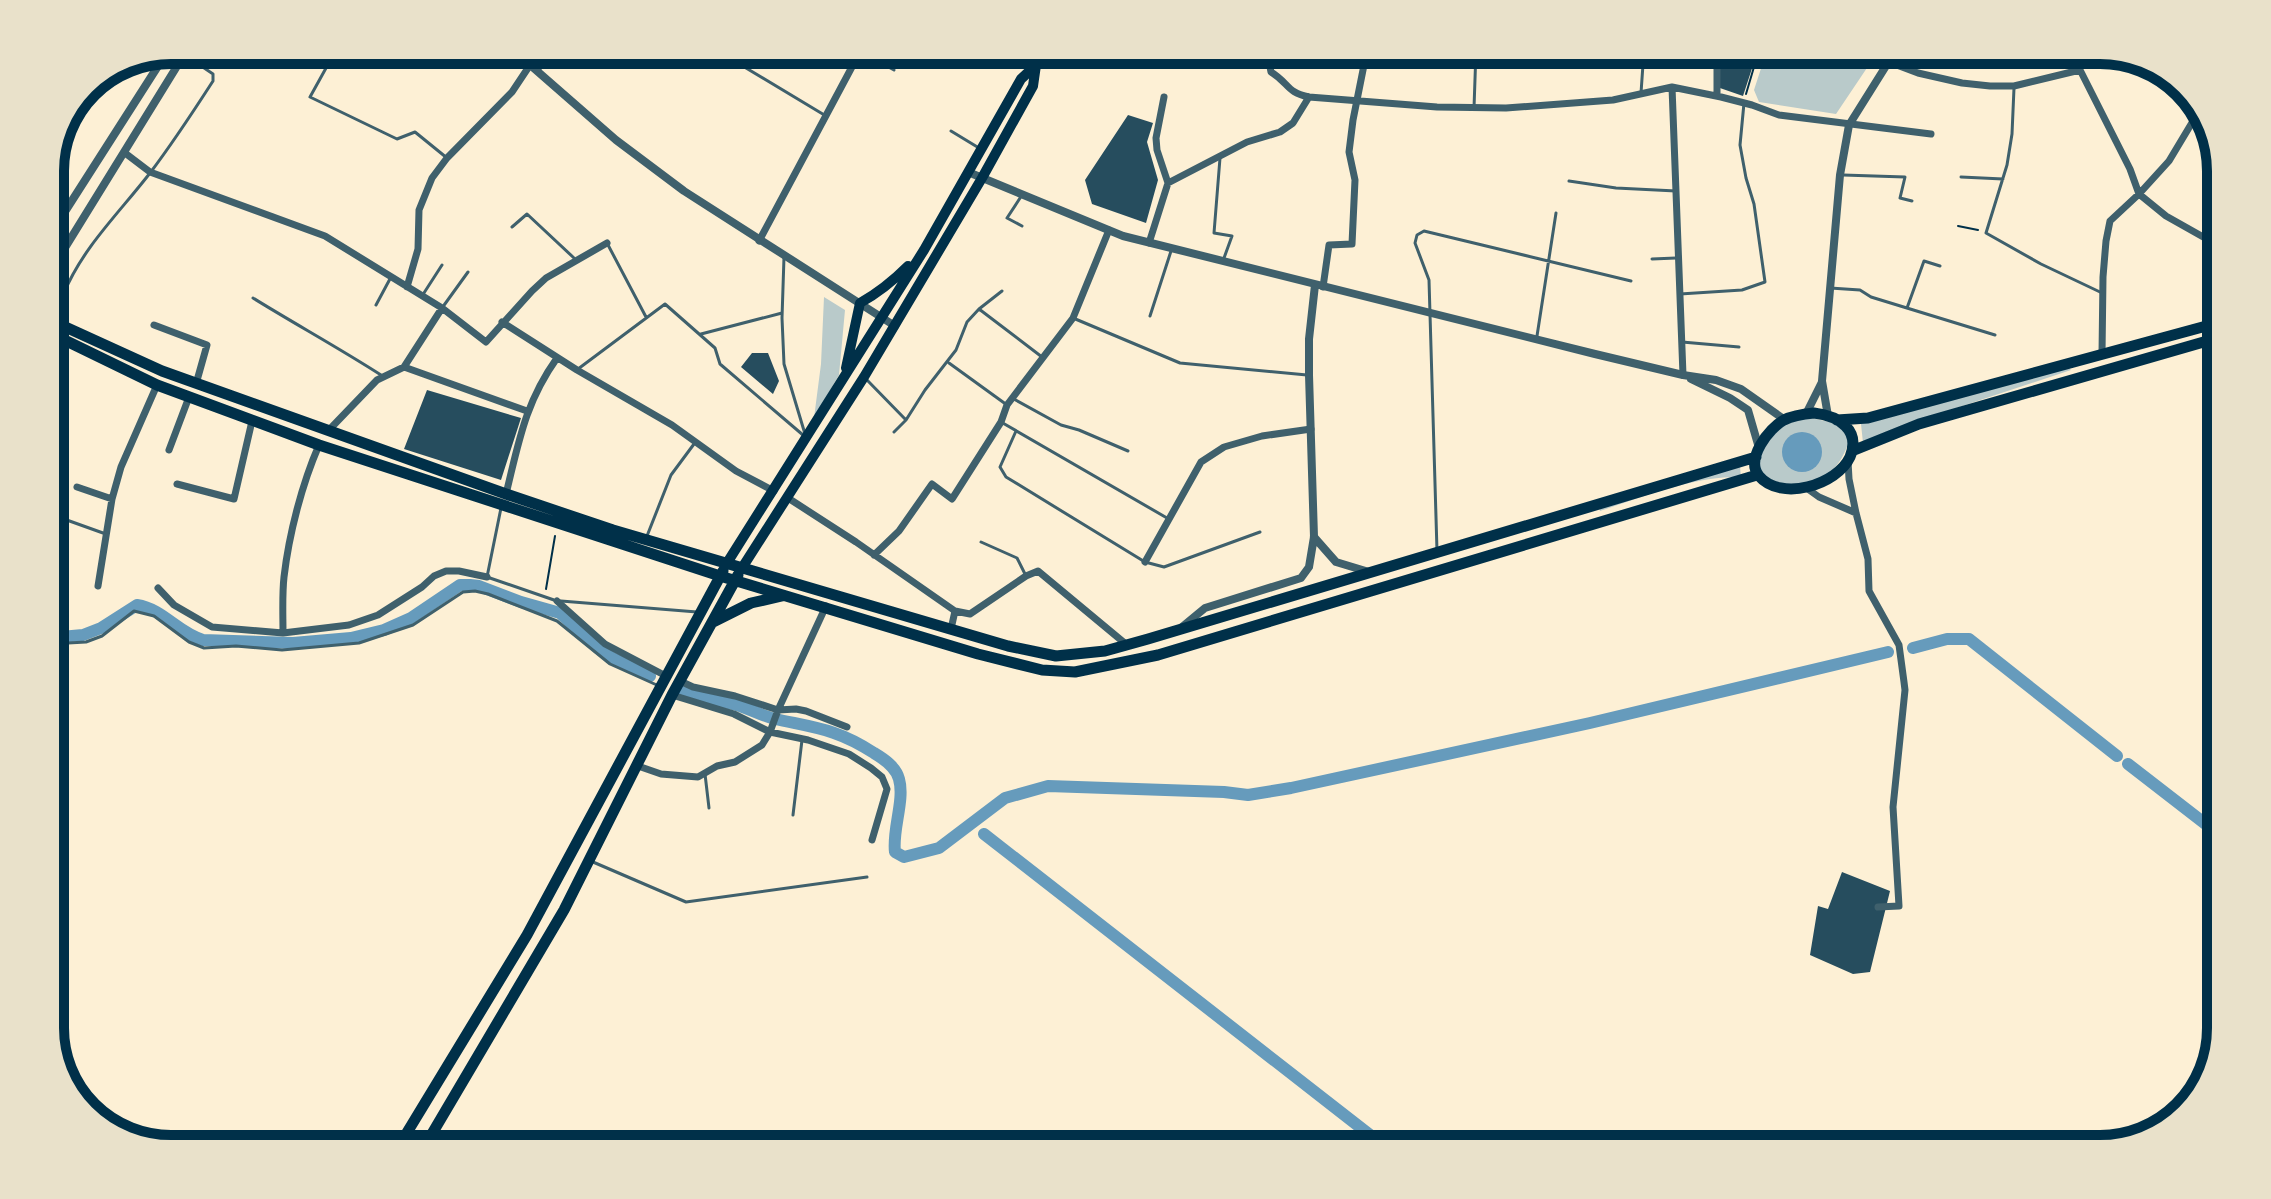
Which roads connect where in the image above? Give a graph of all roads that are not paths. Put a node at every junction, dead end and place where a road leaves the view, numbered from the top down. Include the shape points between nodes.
1 (179, 64) edge
2 (201, 64) edge
3 (328, 64) edge
4 (544, 64) edge
5 (739, 64) edge
6 (853, 64) edge
7 (884, 64) edge
8 (1269, 64) edge
9 (1364, 64) edge
10 (1476, 64) edge
11 (1643, 64) edge
12 (1717, 64) edge
13 (1889, 64) edge
14 (1895, 64) edge
15 (2078, 64) edge
16 (159, 65) edge
17 (530, 65) joint
18 (1036, 65) joint
19 (894, 70) dead end
20 (2080, 70) junction
21 (537, 71) junction
22 (2014, 86) junction
23 (1672, 87) junction
24 (1641, 93) junction
25 (1717, 96) junction
26 (1164, 97) dead end
27 (1309, 97) junction
28 (1357, 100) junction
29 (1744, 103) junction
30 (1474, 108) junction
31 (826, 116) junction
32 (2194, 120) edge
33 (1849, 125) junction
34 (951, 131) dead end
35 (1931, 134) dead end
36 (982, 150) junction
37 (125, 153) junction
38 (1220, 154) junction
39 (447, 158) junction
40 (150, 172) junction
41 (968, 172) junction
42 (1840, 175) junction
43 (1961, 177) dead end
44 (982, 178) junction
45 (2003, 179) junction
46 (1569, 181) dead end
47 (1168, 183) junction
48 (1676, 191) junction
49 (2139, 194) junction
50 (1022, 195) junction
51 (1912, 201) dead end
52 (66, 211) joint
53 (1556, 213) dead end
54 (64, 214) edge
55 (1022, 226) dead end
56 (512, 227) dead end
57 (1109, 230) junction
58 (2207, 239) edge
59 (759, 241) junction
60 (607, 243) joint
61 (1149, 243) junction
62 (1172, 248) junction
63 (64, 250) edge
64 (924, 250) junction
65 (784, 257) junction
66 (1679, 258) junction
67 (1652, 259) dead end
68 (577, 261) junction
69 (1223, 261) junction
70 (1550, 261) junction
71 (442, 265) dead end
72 (1940, 266) dead end
73 (468, 272) dead end
74 (391, 277) junction
75 (1631, 281) dead end
76 (1319, 286) junction
77 (407, 287) junction
78 (1829, 288) junction
79 (1002, 291) dead end
80 (64, 293) dead end
81 (1680, 294) junction
82 (2104, 294) junction
83 (422, 296) junction
84 (253, 298) dead end
85 (860, 303) junction
86 (376, 305) dead end
87 (442, 308) junction
88 (1907, 308) junction
89 (979, 309) junction
90 (782, 313) junction
91 (1430, 313) junction
92 (1150, 316) dead end
93 (646, 317) junction
94 (882, 317) junction
95 (1073, 318) junction
96 (502, 322) junction
97 (154, 325) dead end
98 (895, 326) junction
99 (2207, 326) edge
100 (64, 330) edge
101 (700, 334) junction
102 (1995, 335) dead end
103 (64, 338) edge
104 (1536, 340) junction
105 (67, 341) junction
106 (2207, 341) edge
107 (1682, 342) junction
108 (1739, 347) dead end
109 (64, 348) edge
110 (2102, 354) junction
111 (1042, 357) junction
112 (557, 358) junction
113 (947, 362) junction
114 (404, 367) junction
115 (577, 370) junction
116 (1309, 375) junction
117 (1683, 375) junction
118 (384, 377) junction
119 (864, 377) junction
120 (844, 378) junction
121 (1822, 381) junction
122 (196, 384) junction
123 (157, 385) junction
124 (189, 397) junction
125 (1010, 402) junction
126 (64, 406) edge
127 (67, 407) dead end
128 (527, 411) junction
129 (1806, 414) junction
130 (1832, 418) junction
131 (906, 420) junction
132 (1785, 420) junction
133 (252, 421) junction
134 (1001, 422) junction
135 (1311, 429) junction
136 (328, 431) junction
137 (1016, 431) junction
138 (894, 432) dead end
139 (806, 437) junction
140 (696, 442) junction
141 (319, 445) junction
142 (169, 450) dead end
143 (1128, 451) dead end
144 (1757, 453) junction
145 (1850, 456) junction
146 (1757, 475) junction
147 (177, 484) dead end
148 (77, 487) dead end
149 (1805, 487) junction
150 (774, 491) junction
151 (788, 498) junction
152 (112, 499) junction
153 (504, 499) junction
154 (1856, 513) junction
155 (64, 519) edge
156 (1169, 519) junction
157 (1260, 532) dead end
158 (107, 535) junction
159 (1314, 537) junction
160 (646, 540) junction
161 (981, 542) dead end
162 (1437, 553) junction
163 (874, 555) junction
164 (1145, 562) junction
165 (727, 563) junction
166 (742, 568) junction
167 (1370, 572) junction
168 (720, 576) junction
169 (1026, 576) junction
170 (487, 577) junction
171 (735, 580) junction
172 (98, 586) dead end
173 (158, 588) dead end
174 (787, 595) junction
175 (557, 601) junction
176 (826, 606) junction
177 (955, 611) junction
178 (701, 613) junction
179 (712, 622) junction
180 (951, 629) junction
181 (1177, 631) junction
182 (283, 633) junction
183 (64, 643) edge
184 (1127, 645) junction
185 (664, 681) junction
186 (680, 681) junction
187 (672, 695) junction
188 (778, 710) junction
189 (847, 727) dead end
190 (770, 732) junction
191 (802, 739) junction
192 (638, 766) junction
193 (705, 774) junction
194 (709, 808) dead end
195 (793, 815) dead end
196 (872, 840) dead end
197 (589, 861) junction
198 (867, 877) dead end
199 (545, 900) junction
200 (1878, 907) dead end
201 (564, 910) junction
202 (405, 1135) edge
203 (431, 1135) edge

1 - 37 street
2 - 40 lane via 213,74 213,81
3 - 39 lane via 310,97 397,139 415,132
4 - 21 lane
5 - 31 lane
6 - 31 street
7 - 19 lane
8 - 27 street via 1296,95
9 - 28 street
10 - 30 lane
11 - 24 lane
12 - 25 street
13 - 33 street
14 - 22 street via 1962,83
15 - 20 street
16 - 52 street
17 - 21 street
17 - 39 street via 512,92
18 - 36 main road via 1021,79
18 - 44 main road via 1033,86
20 - 22 street
20 - 49 street
21 - 59 street via 616,140
22 - 45 lane
23 - 24 street
23 - 25 street
23 - 48 street
24 - 30 street via 1560,105
25 - 29 street
26 - 47 street via 1156,138
27 - 28 street
27 - 38 street via 1293,123 1280,132
28 - 30 street
28 - 76 street via 1349,152 1355,180 1352,244 1329,245
29 - 33 street via 1779,115
29 - 81 lane via 1740,145 1765,282 1742,290
31 - 59 street
32 - 49 street via 2169,161
33 - 35 street
33 - 42 street
34 - 36 lane
36 - 41 main road
37 - 40 street
37 - 63 street
38 - 47 street
38 - 69 lane via 1214,233 1232,236
39 - 77 street via 419,210 418,249
40 - 74 street via 325,236
40 - 80 lane via 97,236
41 - 44 street
41 - 64 main road
42 - 51 lane via 1905,177 1900,198
42 - 78 street
43 - 45 lane
44 - 50 street
44 - 98 main road
45 - 82 lane via 1986,233
46 - 48 lane
47 - 61 street
48 - 66 street
49 - 58 street
49 - 82 street via 2110,221
50 - 55 lane via 1007,218
50 - 57 street
52 - 54 street
53 - 70 lane
56 - 68 lane via 527,214
57 - 61 street
57 - 95 street
59 - 65 street
60 - 68 street
60 - 93 lane
61 - 62 street
62 - 69 street
62 - 92 lane
64 - 85 main road via 895,280
64 - 94 main road
65 - 85 street
65 - 90 lane
66 - 67 lane
66 - 81 street
68 - 96 street via 546,278
69 - 76 street
70 - 75 lane
70 - 91 lane via 1424,231 1415,243 1429,280
70 - 104 lane
71 - 83 lane
72 - 88 lane via 1924,261
73 - 87 lane
74 - 77 street
74 - 86 lane
76 - 91 street
76 - 116 street via 1309,339
77 - 83 street
78 - 88 lane via 1860,290
78 - 121 street
79 - 89 lane
81 - 107 street
82 - 110 street
83 - 87 street
84 - 118 lane
85 - 94 street
85 - 120 main road
87 - 96 street via 486,342
87 - 114 street
88 - 102 lane
89 - 111 lane
89 - 113 lane
90 - 101 lane
90 - 139 lane via 784,364
91 - 104 street
91 - 162 lane
93 - 101 lane via 665,304
93 - 115 lane
94 - 98 street
94 - 120 main road
95 - 111 street
95 - 116 lane via 1180,363
96 - 112 street
97 - 122 street via 207,345
98 - 119 main road
99 - 110 main road
100 - 122 main road
101 - 139 lane via 715,348 720,364
103 - 105 main road
104 - 117 street
105 - 109 street
105 - 123 main road
106 - 145 main road via 1919,424
107 - 108 lane
107 - 117 street
110 - 130 main road via 1868,418
111 - 125 street
112 - 115 street
112 - 128 street
113 - 125 lane
113 - 131 lane
114 - 118 street
114 - 128 street
115 - 140 street
116 - 135 street
117 - 132 street via 1741,389
117 - 144 street via 1748,410
118 - 136 street
119 - 131 lane
119 - 151 main road
120 - 139 main road
121 - 129 street
121 - 130 street
122 - 136 main road
123 - 124 main road
123 - 152 street
124 - 133 main road
124 - 142 street
125 - 134 street
125 - 143 lane
126 - 127 lane
128 - 153 street
129 - 130 main road
129 - 132 main road
130 - 145 main road via 1851,432
131 - 138 lane
132 - 144 main road
133 - 141 main road
133 - 147 street via 234,499
134 - 137 lane
134 - 163 street via 952,499 932,484 899,531
135 - 156 street via 1224,447 1201,462
135 - 159 street
136 - 141 main road
136 - 153 main road
137 - 156 lane
137 - 164 lane via 1000,467 1006,477
139 - 150 main road
140 - 150 street
140 - 160 lane via 671,475
141 - 153 main road
141 - 182 street via 283,580
144 - 146 main road
144 - 162 main road
145 - 149 main road via 1836,475
145 - 154 street
146 - 149 main road via 1768,484
146 - 176 main road via 1158,655 1075,672 1042,670 978,654
148 - 152 street
149 - 154 street
150 - 165 main road
151 - 163 street
151 - 166 main road
152 - 158 street
153 - 160 main road
153 - 168 main road via 558,523
153 - 170 lane
154 - 200 street via 1868,559 1869,591 1899,645 1905,690 1893,807 1899,906
155 - 158 lane
156 - 164 street
157 - 164 lane via 1164,567
158 - 172 street
159 - 167 street via 1336,562
159 - 181 street via 1309,567 1301,578 1205,608
160 - 165 main road
161 - 169 lane via 1017,558
162 - 167 main road
163 - 177 street
165 - 166 main road
165 - 168 main road
166 - 171 main road
166 - 180 main road
167 - 181 main road
168 - 171 main road
168 - 178 main road
169 - 177 street via 970,614
169 - 184 street via 1038,571
170 - 175 lane
170 - 182 street via 446,571 378,615 349,625
171 - 174 main road
171 - 179 main road
173 - 182 street via 174,605 212,627
174 - 176 main road
174 - 179 main road via 751,603
175 - 178 lane
175 - 185 street via 605,644
176 - 188 street
177 - 180 street
178 - 185 main road
179 - 186 main road
180 - 184 main road via 1056,656
181 - 184 main road
183 - 185 lane via 102,636 134,611 154,616 204,648 282,650 359,643 413,625 463,592 475,591 557,621 610,664
185 - 199 main road
186 - 187 main road
186 - 188 street
187 - 190 street via 734,714
187 - 192 main road
188 - 189 street via 806,711
188 - 190 street
190 - 191 street
190 - 193 street via 750,754
191 - 195 lane
191 - 196 street via 849,754 882,777 887,789
192 - 193 street via 690,778
192 - 197 main road
193 - 194 lane
197 - 198 lane via 686,902
197 - 201 main road
199 - 201 main road
199 - 202 main road
201 - 203 main road

